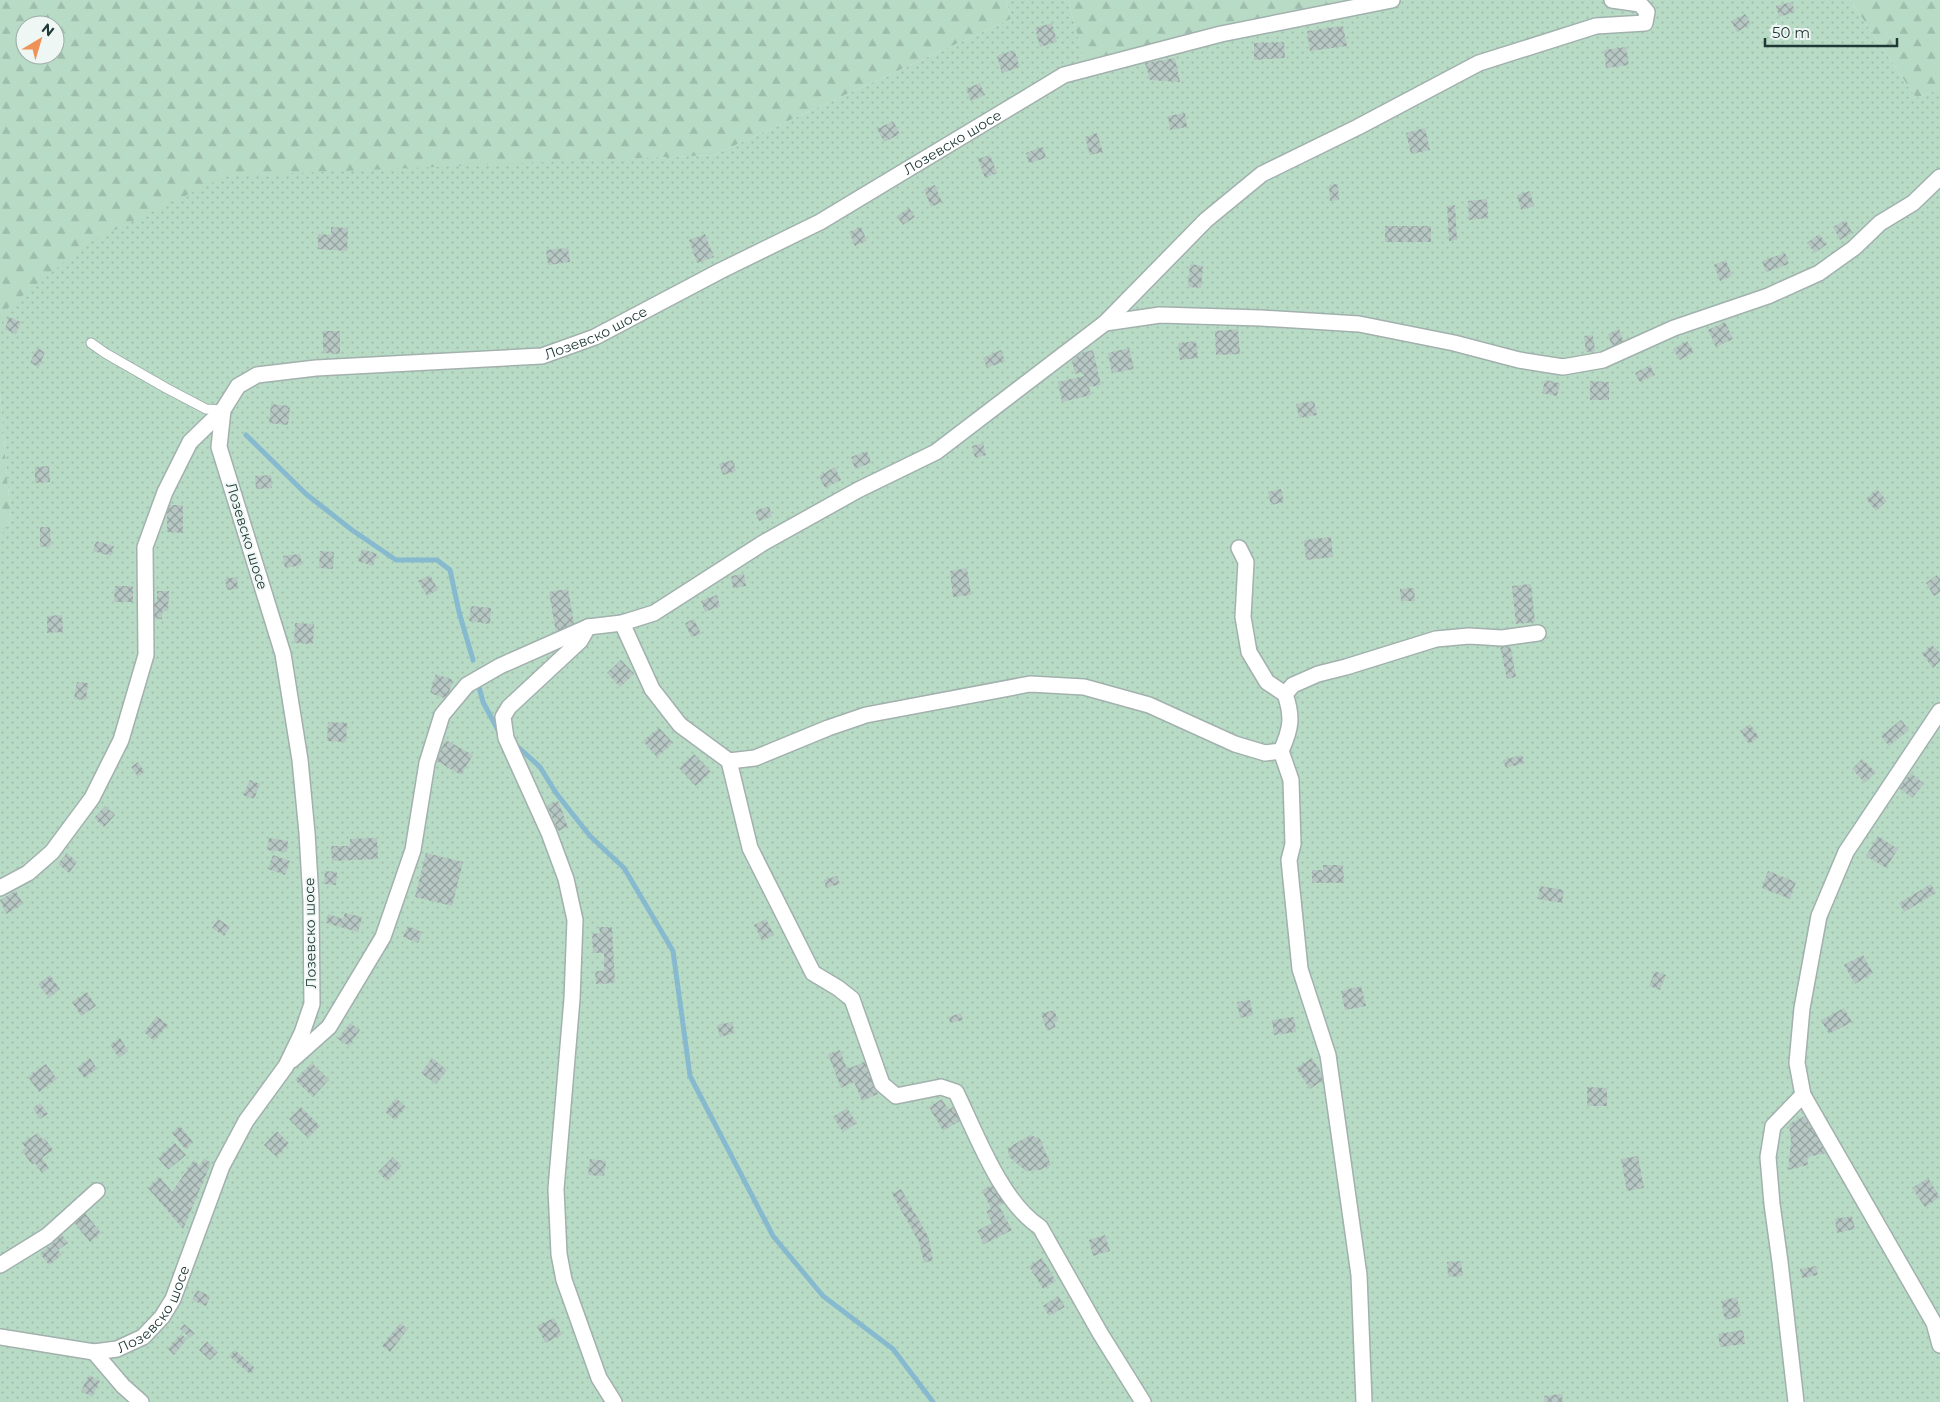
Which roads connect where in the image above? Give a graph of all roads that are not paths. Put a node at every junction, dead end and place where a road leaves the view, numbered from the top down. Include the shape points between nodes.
1 (1392, 0) edge
2 (1612, 0) edge
3 (1940, 177) edge
4 (1105, 323) junction
5 (91, 343) dead end
6 (223, 410) junction
7 (1240, 548) dead end
8 (622, 623) junction
9 (588, 627) junction
10 (1538, 633) dead end
11 (1284, 694) junction
12 (1940, 711) edge
13 (1281, 751) junction
14 (729, 761) junction
15 (0, 888) edge
16 (286, 1066) junction
17 (1803, 1096) junction
18 (97, 1191) dead end
19 (0, 1265) edge
20 (0, 1337) edge
21 (1940, 1345) edge
22 (94, 1352) junction
23 (141, 1402) edge
24 (614, 1402) edge
25 (1143, 1402) edge
26 (1364, 1402) edge
27 (1796, 1402) edge

1 - 6 street, Лозевско шосе via 1221,34 1064,75 820,222 596,337 542,356 257,374 238,386
2 - 4 street via 1640,4 1647,12 1645,23 1596,26 1479,63 1358,128 1262,174 1206,220
3 - 4 street via 1913,203 1880,223 1854,248 1819,273 1768,296 1674,328 1603,360 1563,367 1359,324 1160,315
4 - 8 street via 936,452 762,543 654,613
5 - 6 lane via 206,409
6 - 15 street via 190,442 145,547 146,655 122,740 92,798 52,852 28,873
6 - 16 street, Лозевско шосе via 219,448 283,654 300,760 311,900 312,1004
7 - 11 street via 1246,562 1243,617 1249,652 1267,682
8 - 9 street
8 - 14 street via 652,689 680,725
9 - 16 street via 500,666 467,685 442,714 427,763 413,850 383,937 329,1027
9 - 24 street via 580,641 502,717 506,738 566,879 574,920 572,999 556,1189 559,1254 564,1280 599,1378
10 - 11 street via 1502,638 1436,639 1318,674 1293,685
11 - 13 street via 1290,710 1288,736
12 - 17 street via 1846,852 1819,916 1802,1008 1798,1063
13 - 14 street via 1265,753 1234,744 1149,704 1084,686 1030,684 866,715 755,758
13 - 26 street via 1291,780 1293,844 1289,860 1300,969 1328,1055 1359,1274
14 - 25 street via 750,848 813,973 852,999 882,1084 896,1096 941,1087 956,1092 996,1176 1028,1219 1040,1227
16 - 22 street, Лозевско шосе via 246,1121 222,1166 173,1300 162,1317 143,1337 117,1349
17 - 21 street via 1934,1323
17 - 27 street via 1773,1126 1768,1156
18 - 19 street via 47,1236
20 - 22 street, Лозевско шосе
22 - 23 street

